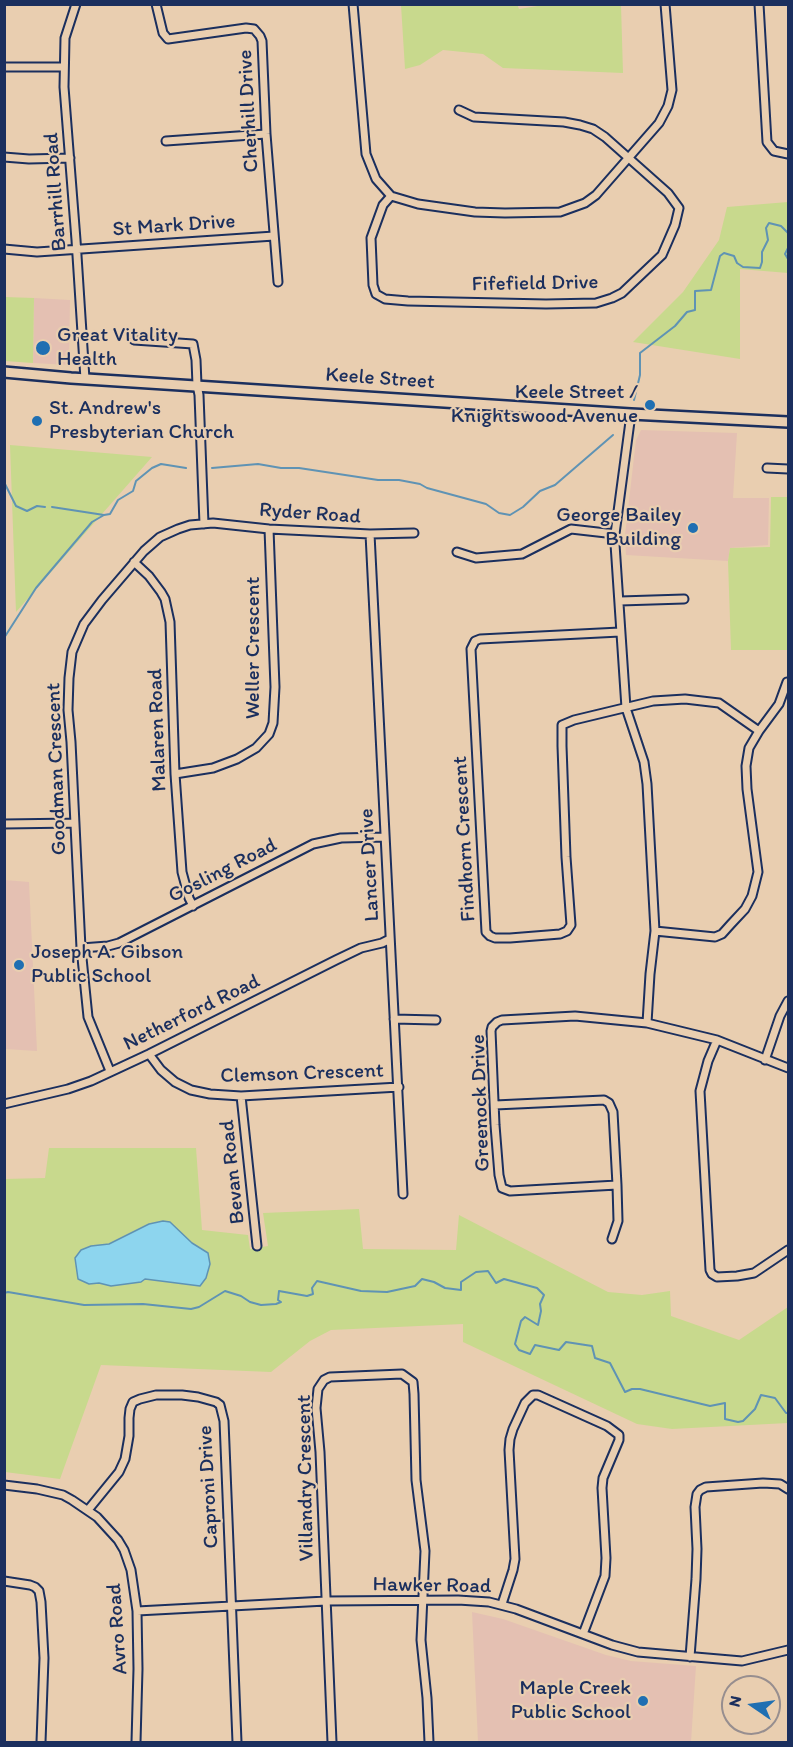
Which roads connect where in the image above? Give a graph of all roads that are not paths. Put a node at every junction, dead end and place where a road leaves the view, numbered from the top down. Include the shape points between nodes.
1 (76, 4) edge
2 (156, 4) edge
3 (353, 4) edge
4 (665, 4) edge
5 (759, 4) edge
6 (64, 67) junction
7 (4, 68) edge
8 (459, 110) dead end
9 (266, 134) junction
10 (166, 141) dead end
11 (789, 154) edge
12 (4, 157) edge
13 (70, 158) junction
14 (630, 158) junction
15 (391, 196) junction
16 (274, 236) junction
17 (4, 249) edge
18 (77, 249) junction
19 (278, 282) dead end
20 (134, 340) dead end
21 (4, 372) edge
22 (84, 379) junction
23 (197, 385) junction
24 (631, 414) junction
25 (789, 422) edge
26 (767, 468) dead end
27 (789, 469) edge
28 (204, 524) junction
29 (269, 529) junction
30 (414, 533) dead end
31 (370, 534) junction
32 (615, 534) junction
33 (457, 552) dead end
34 (134, 562) junction
35 (684, 599) dead end
36 (620, 601) junction
37 (620, 632) junction
38 (787, 682) dead end
39 (626, 708) junction
40 (759, 731) junction
41 (176, 774) junction
42 (75, 823) junction
43 (4, 824) edge
44 (384, 837) junction
45 (193, 906) junction
46 (655, 931) junction
47 (390, 939) junction
48 (81, 948) junction
49 (789, 1001) edge
50 (394, 1019) junction
51 (436, 1020) dead end
52 (647, 1023) junction
53 (717, 1040) junction
54 (149, 1054) junction
55 (765, 1060) junction
56 (789, 1068) edge
57 (110, 1071) junction
58 (399, 1087) junction
59 (241, 1095) junction
60 (4, 1104) edge
61 (495, 1105) junction
62 (617, 1185) junction
63 (403, 1194) dead end
64 (612, 1239) dead end
65 (257, 1246) dead end
66 (789, 1250) edge
67 (4, 1485) edge
68 (789, 1489) edge
69 (88, 1510) junction
70 (4, 1581) edge
71 (326, 1600) junction
72 (423, 1601) junction
73 (502, 1604) junction
74 (231, 1605) junction
75 (136, 1611) junction
76 (583, 1634) junction
77 (789, 1650) edge
78 (690, 1657) junction
79 (41, 1743) edge
80 (136, 1743) edge
81 (237, 1743) edge
82 (332, 1743) edge
83 (429, 1743) edge

1 - 6 street, Barrhill Road via 65,39
2 - 9 street, Cherhill Drive via 168,39 246,28 261,36
3 - 15 street via 366,154 376,179
4 - 14 street via 671,98 664,116
5 - 11 street via 767,142 774,152
6 - 7 street
6 - 13 street, Barrhill Road
8 - 14 street via 474,117 580,125 593,129
9 - 10 street
9 - 16 street, Cherhill Drive
12 - 13 street
13 - 18 street, Barrhill Road
14 - 15 street via 596,195 560,212 476,212
14 - 15 street, Fifefield Drive via 680,208 662,255 622,293 596,303 408,301 380,297 373,285 371,238 378,214
16 - 18 street, St Mark Drive
16 - 19 street, Cherhill Drive
17 - 18 street, St Mark Drive
18 - 22 street, Barrhill Road
20 - 23 street via 193,344
21 - 22 main road, Keele Street
22 - 23 main road, Keele Street
23 - 24 main road, Keele Street
23 - 28 street
24 - 25 main road, Keele Street
24 - 32 street
26 - 27 street
28 - 29 street, Ryder Road
28 - 34 street, Goodman Crescent via 160,537
29 - 31 street, Ryder Road
29 - 41 street, Weller Crescent via 275,687 269,734 256,748 237,759 213,768
30 - 31 street, Ryder Road
31 - 44 street, Lancer Drive
32 - 33 street via 571,529 522,554 476,558
32 - 36 street
34 - 41 street, Malaren Road via 161,592 170,622
34 - 42 street, Goodman Crescent via 84,624 72,652 68,710
35 - 36 street
36 - 37 street
37 - 39 street
37 - 39 street, Findhorn Crescent via 480,639 471,650 486,932 490,936 510,938 567,932 571,925 562,725
38 - 40 street via 779,704
39 - 40 street via 662,700 704,700 719,703
39 - 46 street via 646,773
40 - 46 street via 749,748 746,766 758,872 752,896 745,909 715,937
41 - 45 street, Malaren Road via 182,872
42 - 43 street
42 - 48 street, Goodman Crescent
44 - 45 street, Gosling Road via 341,838 313,844
44 - 47 street, Lancer Drive
45 - 48 street, Gosling Road via 119,943
46 - 52 street
47 - 50 street, Lancer Drive
47 - 54 street, Netherford Road via 361,948
48 - 57 street, Goodman Crescent via 88,1017
49 - 55 street
50 - 51 street
50 - 58 street, Lancer Drive
52 - 53 street, Greenock Drive
52 - 61 street, Greenock Drive via 575,1016 497,1022 491,1031
53 - 55 street, Greenock Drive
53 - 66 street via 700,1091 710,1270 717,1276 754,1273
54 - 57 street, Netherford Road
54 - 59 street, Clemson Crescent via 161,1071 191,1090
55 - 56 street, Greenock Drive
57 - 60 street, Netherford Road via 68,1089
58 - 59 street, Clemson Crescent
58 - 63 street, Lancer Drive
59 - 65 street, Bevan Road
61 - 62 street via 609,1102 613,1112
61 - 62 street, Greenock Drive via 502,1188 510,1191
62 - 64 street via 618,1221
67 - 69 street, Avro Road via 63,1495
68 - 78 street via 763,1483 706,1487 697,1494
69 - 74 street, Caproni Drive via 125,1459 130,1408 134,1402 156,1395 182,1395 216,1402 224,1421
69 - 75 street, Avro Road via 108,1528 123,1550 131,1570
70 - 79 street via 30,1585 39,1591 44,1658
71 - 72 street, Hawker Road
71 - 72 street, Villandry Crescent via 318,1389 330,1377 402,1374 414,1387 416,1480 425,1551
71 - 74 street, Hawker Road
71 - 82 street, Villandry Crescent
72 - 73 street, Hawker Road
72 - 83 street, Villandry Crescent via 421,1640
73 - 76 street, Hawker Road
73 - 76 street via 515,1558 510,1439 525,1402 538,1395 619,1434 602,1488 605,1576
74 - 75 street, Hawker Road
74 - 81 street, Caproni Drive
75 - 80 street, Avro Road
76 - 78 street, Hawker Road via 638,1652
77 - 78 street, Hawker Road via 742,1661

